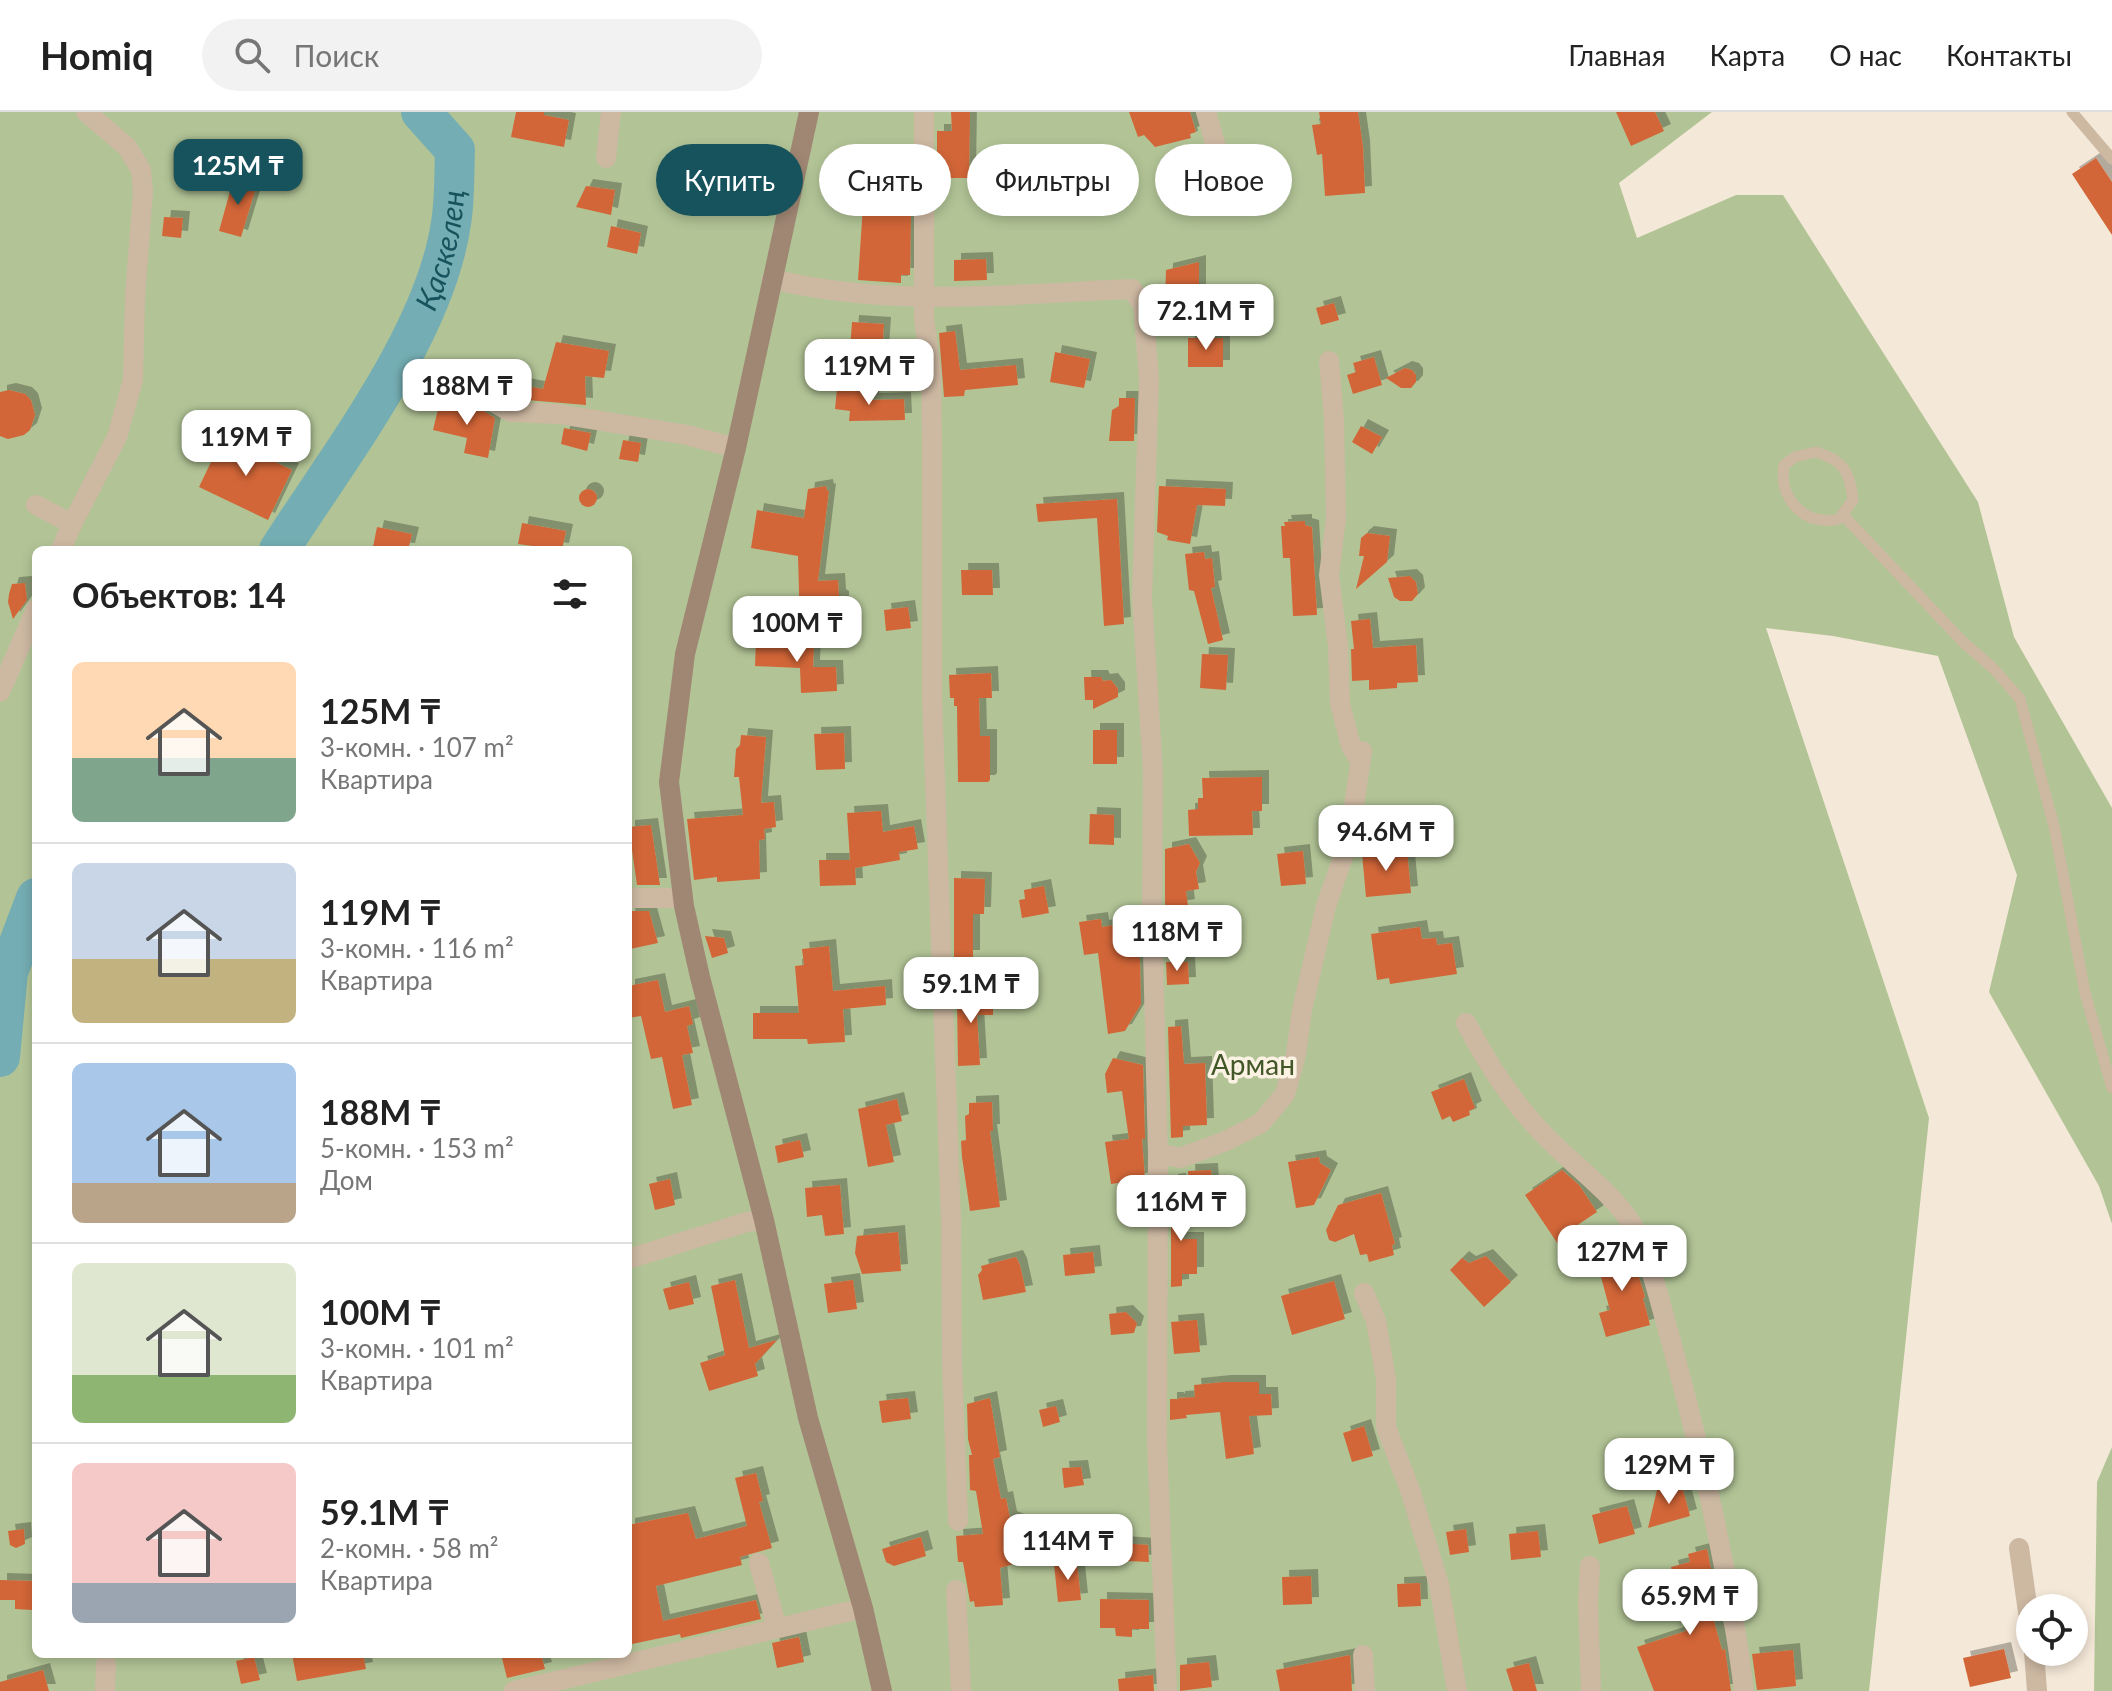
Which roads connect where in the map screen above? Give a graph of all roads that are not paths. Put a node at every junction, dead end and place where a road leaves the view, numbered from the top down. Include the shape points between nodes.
1 (86, 112) edge
2 (611, 112) edge
3 (809, 112) edge
4 (924, 112) edge
5 (1206, 112) edge
6 (2072, 112) edge
7 (1215, 144) edge
8 (606, 158) dead end
9 (2112, 159) edge
10 (772, 279) junction
11 (925, 299) junction
12 (1329, 361) dead end
13 (482, 385) dead end
14 (736, 448) junction
15 (36, 505) dead end
16 (1843, 515) junction
17 (72, 524) junction
18 (63, 546) edge
19 (32, 618) edge
20 (0, 692) edge
21 (632, 898) edge
22 (683, 898) junction
23 (1466, 1023) dead end
24 (2112, 1088) edge
25 (1158, 1153) junction
26 (764, 1220) junction
27 (632, 1258) edge
28 (1364, 1293) dead end
29 (958, 1521) dead end
30 (2019, 1548) dead end
31 (759, 1563) dead end
32 (1590, 1566) dead end
33 (956, 1590) dead end
34 (2025, 1594) edge
35 (863, 1608) junction
36 (777, 1628) junction
37 (1363, 1655) dead end
38 (632, 1656) edge
39 (620, 1658) edge
40 (106, 1664) dead end
41 (588, 1664) edge
42 (2035, 1666) edge
43 (105, 1691) edge
44 (514, 1691) edge
45 (882, 1691) edge
46 (961, 1691) edge
47 (1167, 1691) edge
48 (1365, 1691) edge
49 (1457, 1691) edge
50 (1591, 1691) edge
51 (1744, 1691) edge
52 (2037, 1691) edge

1 - 17 street via 127,147 141,170 143,192 133,380 117,437
2 - 8 street
3 - 10 street
4 - 11 street
5 - 7 street
6 - 9 lane
10 - 11 street via 810,289
10 - 14 street
11 - 25 street via 1132,289 1143,305 1149,378 1142,597 1153,772
11 - 29 street via 931,370 932,697
12 - 25 street via 1336,519 1329,575 1340,704 1351,746 1361,756 1349,840 1326,906 1285,1094 1261,1123 1226,1141 1180,1158
13 - 14 street via 491,401 511,412 559,414
14 - 22 street via 685,654 669,782
15 - 17 street
16 - 16 lane via 1827,522 1798,511 1781,479 1784,465 1816,452 1835,458 1847,472 1853,500
16 - 24 lane via 2020,699 2054,826 2085,993
17 - 18 street
19 - 20 street
21 - 22 street
22 - 26 street
23 - 51 street via 1534,1125 1584,1170 1638,1238 1686,1397 1716,1527
25 - 47 street via 1157,1442
26 - 27 street
26 - 35 street via 808,1418
28 - 49 street via 1376,1321 1386,1379 1386,1427 1439,1584
30 - 34 street
31 - 36 street
32 - 50 street
33 - 46 street
35 - 36 street
35 - 45 street
36 - 38 street
37 - 48 street
39 - 41 street
40 - 43 street
41 - 44 street
42 - 52 street

